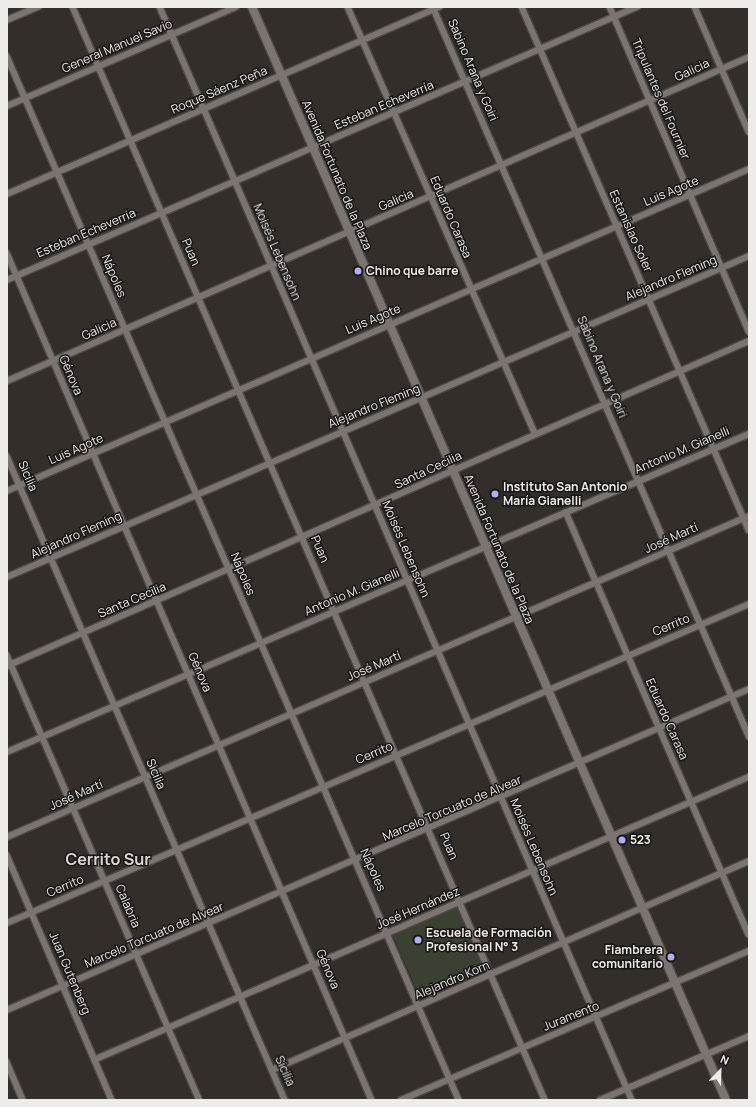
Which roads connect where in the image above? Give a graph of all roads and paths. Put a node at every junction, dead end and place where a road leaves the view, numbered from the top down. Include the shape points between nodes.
1 (38, 7) edge
2 (73, 7) edge
3 (160, 7) edge
4 (236, 7) edge
5 (252, 7) edge
6 (348, 7) edge
7 (522, 7) edge
8 (610, 7) edge
9 (637, 7) edge
10 (695, 7) edge
11 (436, 8) edge
12 (614, 17) junction
13 (7, 20) edge
14 (172, 35) junction
15 (362, 40) junction
16 (540, 49) junction
17 (7, 56) edge
18 (749, 57) edge
19 (99, 66) junction
20 (722, 68) junction
21 (281, 75) junction
22 (466, 81) junction
23 (25, 98) junction
24 (650, 101) junction
25 (7, 106) edge
26 (204, 109) junction
27 (394, 112) junction
28 (749, 132) edge
29 (577, 133) junction
30 (131, 140) junction
31 (313, 147) junction
32 (502, 166) junction
33 (749, 169) edge
34 (57, 172) junction
35 (235, 181) junction
36 (7, 194) edge
37 (689, 195) junction
38 (431, 197) junction
39 (162, 213) junction
40 (617, 226) junction
41 (349, 232) junction
42 (88, 244) junction
43 (7, 253) edge
44 (749, 256) edge
45 (544, 258) junction
46 (271, 266) junction
47 (721, 268) junction
48 (17, 275) junction
49 (7, 280) edge
50 (470, 290) junction
51 (199, 298) junction
52 (649, 300) junction
53 (389, 325) junction
54 (125, 330) junction
55 (574, 332) junction
56 (749, 332) edge
57 (749, 341) edge
58 (311, 358) junction
59 (54, 361) junction
60 (504, 363) junction
61 (680, 371) junction
62 (7, 381) edge
63 (239, 390) junction
64 (422, 398) junction
65 (605, 404) junction
66 (165, 422) junction
67 (342, 431) junction
68 (535, 434) junction
69 (749, 434) edge
70 (714, 449) junction
71 (94, 453) junction
72 (7, 456) edge
73 (270, 462) junction
74 (452, 470) junction
75 (638, 481) junction
76 (20, 485) junction
77 (7, 491) edge
78 (196, 494) junction
79 (375, 507) junction
80 (566, 512) junction
81 (746, 517) edge
82 (125, 526) junction
83 (749, 530) edge
84 (303, 538) junction
85 (486, 547) junction
86 (669, 551) junction
87 (51, 558) junction
88 (229, 570) junction
89 (7, 577) edge
90 (407, 580) junction
91 (596, 583) junction
92 (157, 601) junction
93 (749, 604) edge
94 (335, 612) junction
95 (516, 618) junction
96 (700, 624) junction
97 (84, 633) junction
98 (261, 644) junction
99 (438, 652) junction
100 (7, 655) edge
101 (628, 656) junction
102 (9, 665) edge
103 (189, 674) junction
104 (365, 682) junction
105 (749, 689) edge
106 (548, 690) junction
107 (732, 696) junction
108 (115, 706) junction
109 (291, 714) junction
110 (469, 724) junction
111 (660, 729) junction
112 (749, 736) edge
113 (43, 737) junction
114 (219, 745) junction
115 (7, 752) edge
116 (397, 755) junction
117 (580, 765) junction
118 (146, 777) junction
119 (749, 777) edge
120 (323, 787) junction
121 (501, 798) junction
122 (692, 802) junction
123 (74, 808) junction
124 (251, 818) junction
125 (430, 829) junction
126 (7, 837) edge
127 (611, 837) junction
128 (177, 850) junction
129 (7, 855) edge
130 (357, 860) junction
131 (749, 861) edge
132 (532, 871) junction
133 (722, 872) junction
134 (105, 881) junction
135 (283, 892) junction
136 (461, 902) junction
137 (642, 909) junction
138 (32, 913) junction
139 (7, 923) edge
140 (209, 924) junction
141 (389, 933) junction
142 (749, 934) edge
143 (564, 943) junction
144 (749, 951) edge
145 (137, 954) junction
146 (314, 965) junction
147 (492, 974) junction
148 (675, 984) junction
149 (64, 986) junction
150 (241, 997) junction
151 (420, 1006) junction
152 (7, 1010) edge
153 (596, 1018) junction
154 (169, 1028) junction
155 (749, 1036) edge
156 (346, 1038) junction
157 (523, 1048) junction
158 (706, 1056) junction
159 (96, 1059) junction
160 (7, 1062) edge
161 (272, 1070) junction
162 (450, 1079) junction
163 (627, 1089) junction
164 (23, 1100) edge
165 (112, 1100) edge
166 (200, 1100) edge
167 (285, 1100) edge
168 (372, 1100) edge
169 (401, 1100) edge
170 (459, 1100) edge
171 (545, 1100) edge
172 (600, 1100) edge
173 (632, 1100) edge
174 (726, 1100) edge

1 - 13 street
2 - 19 street, Puan
3 - 14 street, Moisés Lebensohn
4 - 14 street, General Manuel Savio
5 - 21 main road, Avenida Fortunato de la Plaza
6 - 15 street, Eduardo Carasa
7 - 16 street, Estanislao Soler
8 - 12 street, Tripulantes del Fournier
9 - 12 street, Esteban Echeverría
10 - 20 street
11 - 15 street, Roque Sáenz Peña
11 - 22 street, Sabino Arana y Goiri
12 - 16 street, Esteban Echeverría
12 - 24 street, Tripulantes del Fournier
14 - 19 street, General Manuel Savio
14 - 26 street, Moisés Lebensohn
15 - 21 street, Roque Sáenz Peña
15 - 27 street, Eduardo Carasa
16 - 22 street, Esteban Echeverría
16 - 29 street, Estanislao Soler
17 - 23 street, Nápoles
18 - 20 street, Galicia
19 - 23 street, General Manuel Savio
19 - 30 street, Puan
20 - 24 street, Galicia
20 - 28 street
21 - 26 street, Roque Sáenz Peña
21 - 31 main road, Avenida Fortunato de la Plaza
22 - 27 street, Esteban Echeverría
22 - 32 street, Sabino Arana y Goiri
23 - 25 street, General Manuel Savio
23 - 34 street, Nápoles
24 - 29 street, Galicia
24 - 37 street, Tripulantes del Fournier
26 - 30 street, Roque Sáenz Peña
26 - 35 street, Moisés Lebensohn
27 - 31 street, Esteban Echeverría
27 - 38 street, Eduardo Carasa
29 - 32 street, Galicia
29 - 40 street, Estanislao Soler
30 - 34 street, Roque Sáenz Peña
30 - 39 street, Puan
31 - 35 street, Esteban Echeverría
31 - 41 main road, Avenida Fortunato de la Plaza
32 - 38 street, Galicia
32 - 45 street, Sabino Arana y Goiri
33 - 37 street, Luis Agote
34 - 36 street, Roque Sáenz Peña
34 - 42 street, Nápoles
35 - 39 street, Esteban Echeverría
35 - 46 street, Moisés Lebensohn
37 - 40 street, Luis Agote
37 - 47 street, Tripulantes del Fournier
38 - 41 street, Galicia
38 - 50 street, Eduardo Carasa
39 - 42 street, Esteban Echeverría
39 - 51 street, Puan
40 - 45 street, Luis Agote
40 - 52 street, Estanislao Soler
41 - 46 street, Galicia
41 - 53 main road, Avenida Fortunato de la Plaza
42 - 48 street, Esteban Echeverría
42 - 54 street, Nápoles
43 - 48 street, Génova
44 - 47 street, Alejandro Fleming
45 - 50 street, Luis Agote
45 - 55 street, Sabino Arana y Goiri
46 - 51 street, Galicia
46 - 58 street, Moisés Lebensohn
47 - 52 street, Alejandro Fleming
47 - 56 street, Tripulantes del Fournier
48 - 49 street, Esteban Echeverría
48 - 59 street, Génova
50 - 53 street, Luis Agote
50 - 60 street, Eduardo Carasa
51 - 54 street, Galicia
51 - 63 street, Puan
52 - 55 street, Alejandro Fleming
52 - 61 street, Estanislao Soler
53 - 58 street, Luis Agote
53 - 64 main road, Avenida Fortunato de la Plaza
54 - 59 street, Galicia
54 - 66 street, Nápoles
55 - 60 street, Alejandro Fleming
55 - 65 street, Sabino Arana y Goiri
57 - 61 street, Santa Cecilia
58 - 63 street, Luis Agote
58 - 67 street, Moisés Lebensohn
59 - 62 street, Galicia
59 - 71 street, Génova
60 - 64 street, Alejandro Fleming
60 - 68 street, Eduardo Carasa
61 - 65 street, Santa Cecilia
61 - 70 street, Estanislao Soler
63 - 66 street, Luis Agote
63 - 73 street, Puan
64 - 67 street, Alejandro Fleming
64 - 74 main road, Avenida Fortunato de la Plaza
65 - 68 street, Santa Cecilia
65 - 75 street, Sabino Arana y Goiri
66 - 71 street, Luis Agote
66 - 78 street, Nápoles
67 - 73 street, Alejandro Fleming
67 - 79 street, Moisés Lebensohn
68 - 74 street, Santa Cecilia
69 - 70 street, Antonio M. Gianelli
70 - 75 street, Antonio M. Gianelli
70 - 81 street, Estanislao Soler
71 - 76 street, Luis Agote
71 - 82 street, Génova
72 - 76 street, Sicilia
73 - 78 street, Alejandro Fleming
73 - 84 street, Puan
74 - 79 street, Santa Cecilia
74 - 85 main road, Avenida Fortunato de la Plaza
75 - 80 street, Antonio M. Gianelli
75 - 86 street, Sabino Arana y Goiri
76 - 77 street, Luis Agote
76 - 87 street, Sicilia
78 - 82 street, Alejandro Fleming
78 - 88 street, Nápoles
79 - 84 street, Santa Cecilia
79 - 90 street, Moisés Lebensohn
80 - 85 street, Antonio M. Gianelli
80 - 91 street, Eduardo Carasa
81 - 83 street, Estanislao Soler
81 - 86 street, José Martí
82 - 87 street, Alejandro Fleming
82 - 92 street, Génova
84 - 88 street, Santa Cecilia
84 - 94 street, Puan
85 - 90 street, Antonio M. Gianelli
85 - 95 main road, Avenida Fortunato de la Plaza
86 - 91 street, José Martí
86 - 96 street, Sabino Arana y Goiri
87 - 89 street, Alejandro Fleming
87 - 97 street, Sicilia
88 - 92 street, Santa Cecilia
88 - 98 street, Nápoles
90 - 94 street, Antonio M. Gianelli
90 - 99 street, Moisés Lebensohn
91 - 95 street, José Martí
91 - 101 street, Eduardo Carasa
92 - 97 street, Santa Cecilia
92 - 103 street, Génova
93 - 96 street, Cerrito
94 - 98 street, Antonio M. Gianelli
94 - 104 street, Puan
95 - 99 street, José Martí
95 - 106 main road, Avenida Fortunato de la Plaza
96 - 101 street, Cerrito
96 - 107 street, Sabino Arana y Goiri
97 - 102 street, Santa Cecilia
97 - 108 street, Sicilia
98 - 103 street, Antonio M. Gianelli
98 - 109 street, Nápoles
99 - 104 street, José Martí
99 - 110 street, Moisés Lebensohn
100 - 102 street, Calabria
101 - 106 street, Cerrito
101 - 111 street, Eduardo Carasa
102 - 113 street, Calabria
103 - 108 street, Antonio M. Gianelli
103 - 114 street, Génova
104 - 109 street, José Martí
104 - 116 street, Puan
105 - 107 street, Marcelo Torcuato de Alvear
106 - 110 street, Cerrito
106 - 117 main road, Avenida Fortunato de la Plaza
107 - 111 street, Marcelo Torcuato de Alvear
107 - 112 street, Sabino Arana y Goiri
108 - 113 street, Antonio M. Gianelli
108 - 118 street, Sicilia
109 - 114 street, José Martí
109 - 120 street, Nápoles
110 - 116 street, Cerrito
110 - 121 street, Moisés Lebensohn
111 - 117 street, Marcelo Torcuato de Alvear
111 - 122 street, Eduardo Carasa
113 - 115 street, Antonio M. Gianelli
113 - 123 street, Calabria
114 - 118 street, José Martí
114 - 124 street, Génova
116 - 120 street, Cerrito
116 - 125 street, Puan
117 - 121 street, Marcelo Torcuato de Alvear
117 - 127 main road, Avenida Fortunato de la Plaza
118 - 123 street, José Martí
118 - 128 street, Sicilia
119 - 122 street, José Hernández
120 - 124 street, Cerrito
120 - 130 street, Nápoles
121 - 125 street, Marcelo Torcuato de Alvear
121 - 132 street, Moisés Lebensohn
122 - 127 street, José Hernández
122 - 133 street, Eduardo Carasa
123 - 126 street, José Martí
123 - 134 street, Calabria
124 - 128 street, Cerrito
124 - 135 street, Génova
125 - 130 street, Marcelo Torcuato de Alvear
125 - 136 street, Puan
127 - 132 street, José Hernández
127 - 137 main road, Avenida Fortunato de la Plaza
128 - 134 street, Cerrito
128 - 140 street, Sicilia
129 - 138 street, Juan Gutenberg
130 - 135 street, Marcelo Torcuato de Alvear
130 - 141 street, Nápoles
131 - 133 street, Alejandro Korn
132 - 136 street, José Hernández
132 - 143 street, Moisés Lebensohn
133 - 137 street, Alejandro Korn
133 - 142 street, Eduardo Carasa
134 - 138 street, Cerrito
134 - 145 street, Calabria
135 - 140 street, Marcelo Torcuato de Alvear
135 - 146 street, Génova
136 - 141 street, José Hernández
136 - 147 street, Puan
137 - 143 street, Alejandro Korn
137 - 148 main road, Avenida Fortunato de la Plaza
138 - 139 street, Cerrito
138 - 149 street, Juan Gutenberg
140 - 145 street, Marcelo Torcuato de Alvear
140 - 150 street, Sicilia
141 - 146 street, José Hernández
141 - 151 street, Nápoles
143 - 147 street, Alejandro Korn
143 - 153 street, Moisés Lebensohn
144 - 148 street, Juramento
145 - 149 street, Marcelo Torcuato de Alvear
145 - 154 street, Calabria
146 - 150 street, José Hernández
146 - 156 street, Génova
147 - 151 street, Alejandro Korn
147 - 157 street, Puan
148 - 153 street, Juramento
148 - 158 main road, Avenida Fortunato de la Plaza
149 - 152 street, Marcelo Torcuato de Alvear
149 - 159 street, Juan Gutenberg
150 - 154 street, José Hernández
150 - 161 street, Sicilia
151 - 156 street, Alejandro Korn
151 - 162 street, Nápoles
153 - 157 street, Juramento
153 - 163 street, Moisés Lebensohn
154 - 159 street, José Hernández
154 - 166 street, Calabria
155 - 158 street
156 - 161 street, Alejandro Korn
156 - 168 street, Génova
157 - 162 street, Juramento
157 - 171 street, Puan
158 - 163 street
158 - 174 main road, Avenida Fortunato de la Plaza
159 - 165 street, Juan Gutenberg
160 - 164 street
161 - 167 street, Sicilia
162 - 169 street, Juramento
162 - 170 street, Nápoles
163 - 172 street
163 - 173 street, Moisés Lebensohn

